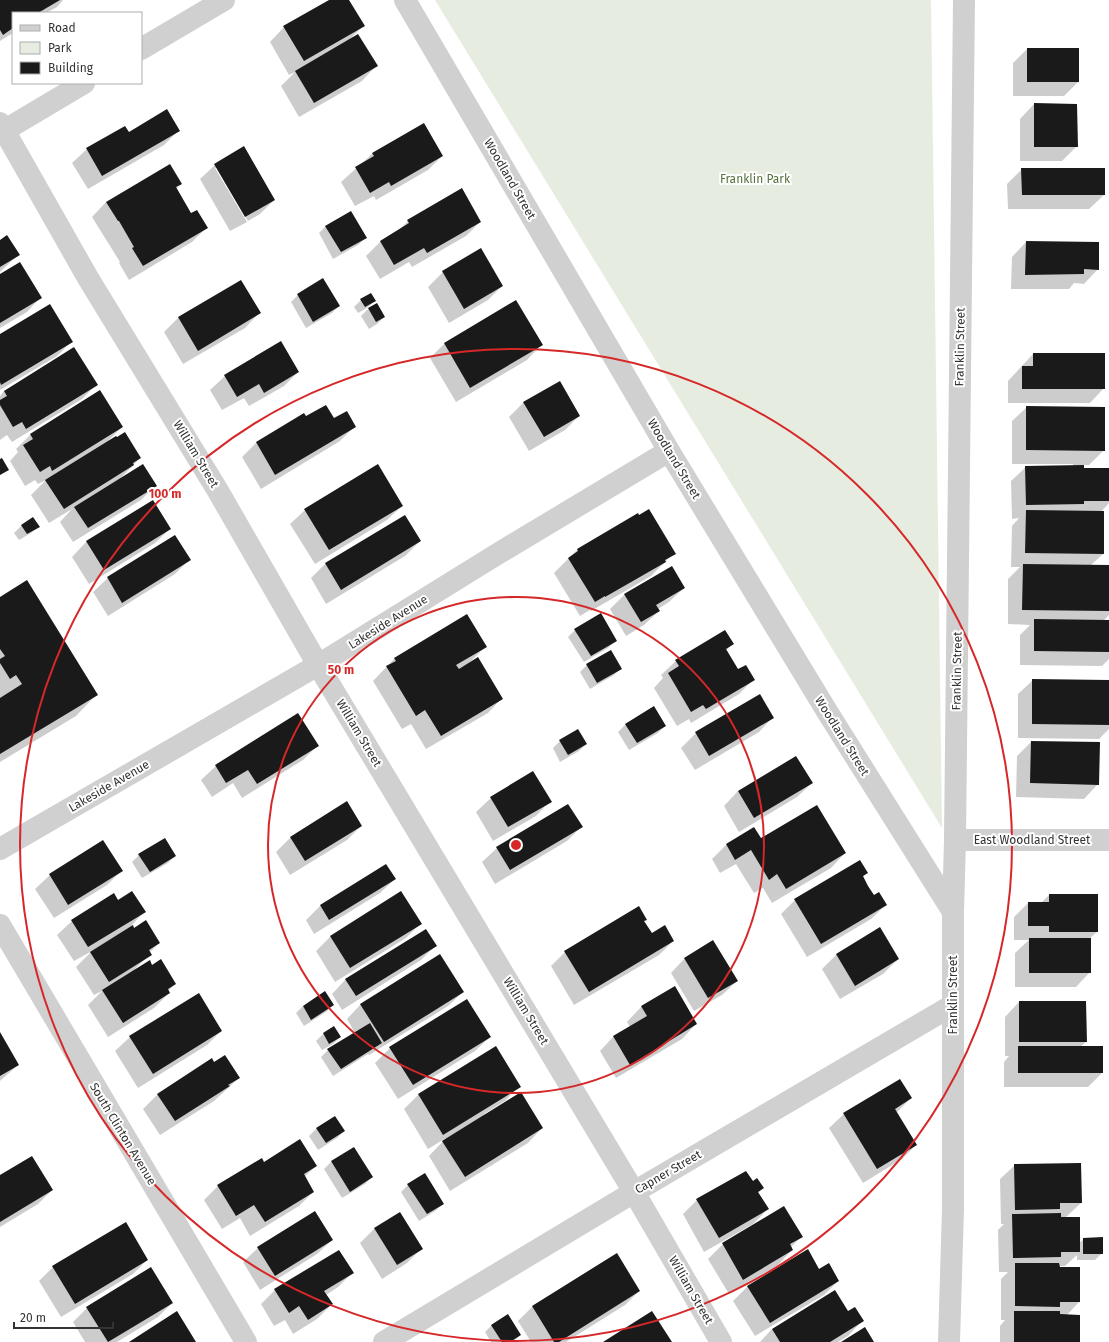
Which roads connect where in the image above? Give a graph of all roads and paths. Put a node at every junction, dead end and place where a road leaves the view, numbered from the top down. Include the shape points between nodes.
1 (224, 0) edge
2 (405, 0) edge
3 (964, 0) edge
4 (142, 48) edge
5 (82, 84) edge
6 (1, 129) edge
7 (669, 451) junction
8 (318, 664) junction
9 (955, 840) junction
10 (1109, 840) edge
11 (0, 849) edge
12 (953, 912) junction
13 (0, 926) edge
14 (953, 1005) junction
15 (634, 1192) junction
16 (246, 1342) edge
17 (384, 1342) edge
18 (721, 1342) edge
19 (949, 1342) edge

1 - 4 street
2 - 7 street, Woodland Street
3 - 9 street, Franklin Street
5 - 6 street
6 - 8 street, William Street via 218,491
7 - 8 street, Lakeside Avenue
7 - 12 street, Woodland Street via 828,713
8 - 11 street, Lakeside Avenue
8 - 15 street, William Street
9 - 10 street, East Woodland Street
9 - 12 street, Franklin Street
12 - 14 street, Franklin Street
13 - 16 street, South Clinton Avenue
14 - 15 street, Capner Street
14 - 19 street, Franklin Street via 953,1208
15 - 17 street, Capner Street
15 - 18 street, William Street

